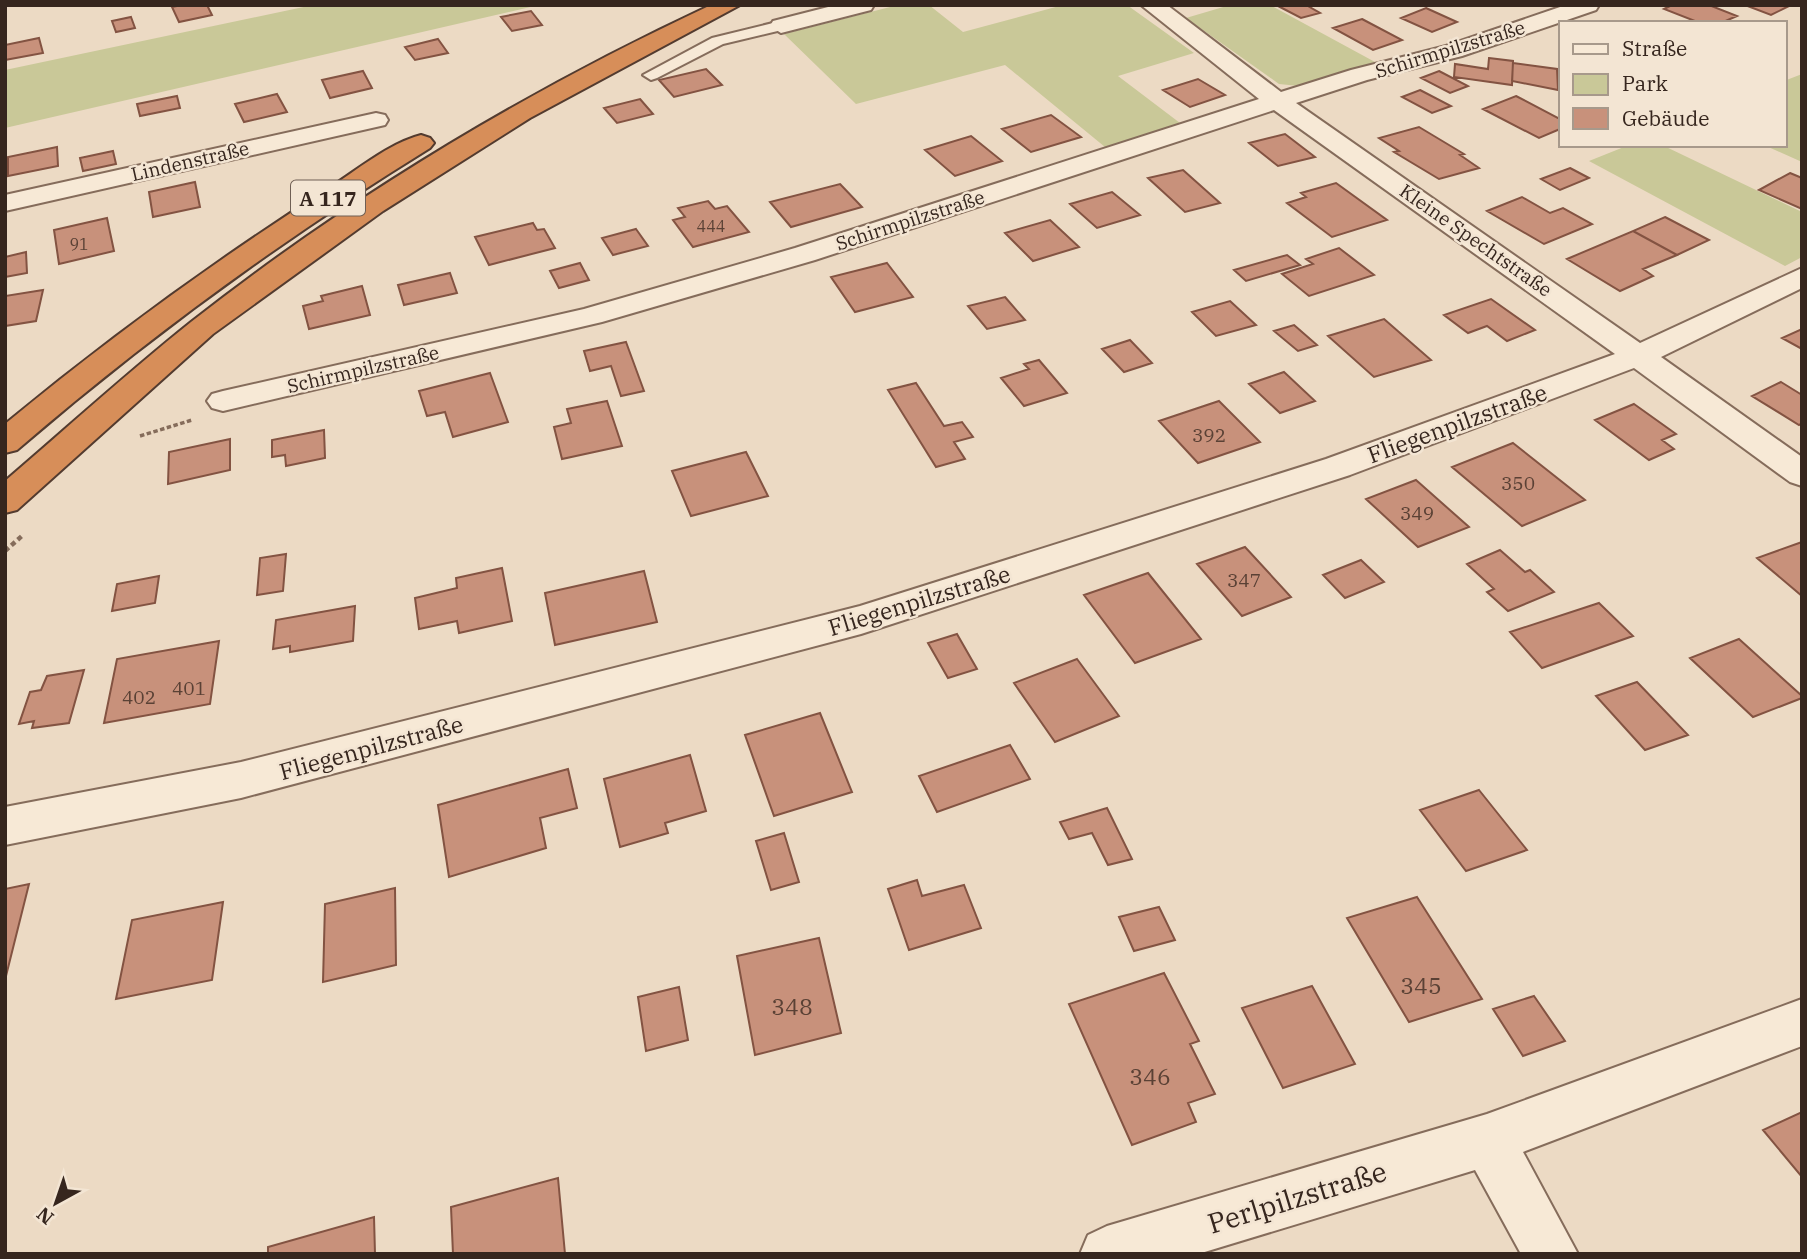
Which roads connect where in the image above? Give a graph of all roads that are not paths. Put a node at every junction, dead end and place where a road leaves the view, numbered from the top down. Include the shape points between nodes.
1 (683, 5) edge
2 (729, 5) edge
3 (863, 5) edge
4 (1152, 5) edge
5 (1588, 5) edge
6 (781, 26) joint
7 (652, 75) dead end
8 (1280, 103) junction
9 (376, 120) dead end
10 (5, 203) edge
11 (1802, 277) edge
12 (1640, 355) junction
13 (223, 401) road end
14 (5, 442) edge
15 (1802, 474) edge
16 (5, 502) edge
17 (5, 826) edge
18 (1802, 1023) edge
19 (1487, 1140) junction
20 (1107, 1254) edge
21 (1550, 1254) edge

1 - 14 highway, A 117 via 606,40 320,203 187,296
2 - 16 highway, A 117 via 533,103 413,177 165,358
3 - 6 street
4 - 8 street, Kleine Spechtstraße
5 - 8 street, Schirmpilzstraße
6 - 7 lane via 718,41
8 - 12 street, Kleine Spechtstraße
8 - 13 street, Schirmpilzstraße via 805,254 591,316
9 - 10 street, Lindenstraße
11 - 12 street, Fliegenpilzstraße
12 - 15 street, Kleine Spechtstraße
12 - 17 street, Fliegenpilzstraße via 1338,467 861,620 242,780
18 - 19 street, Perlpilzstraße
19 - 20 street, Perlpilzstraße
19 - 21 street

